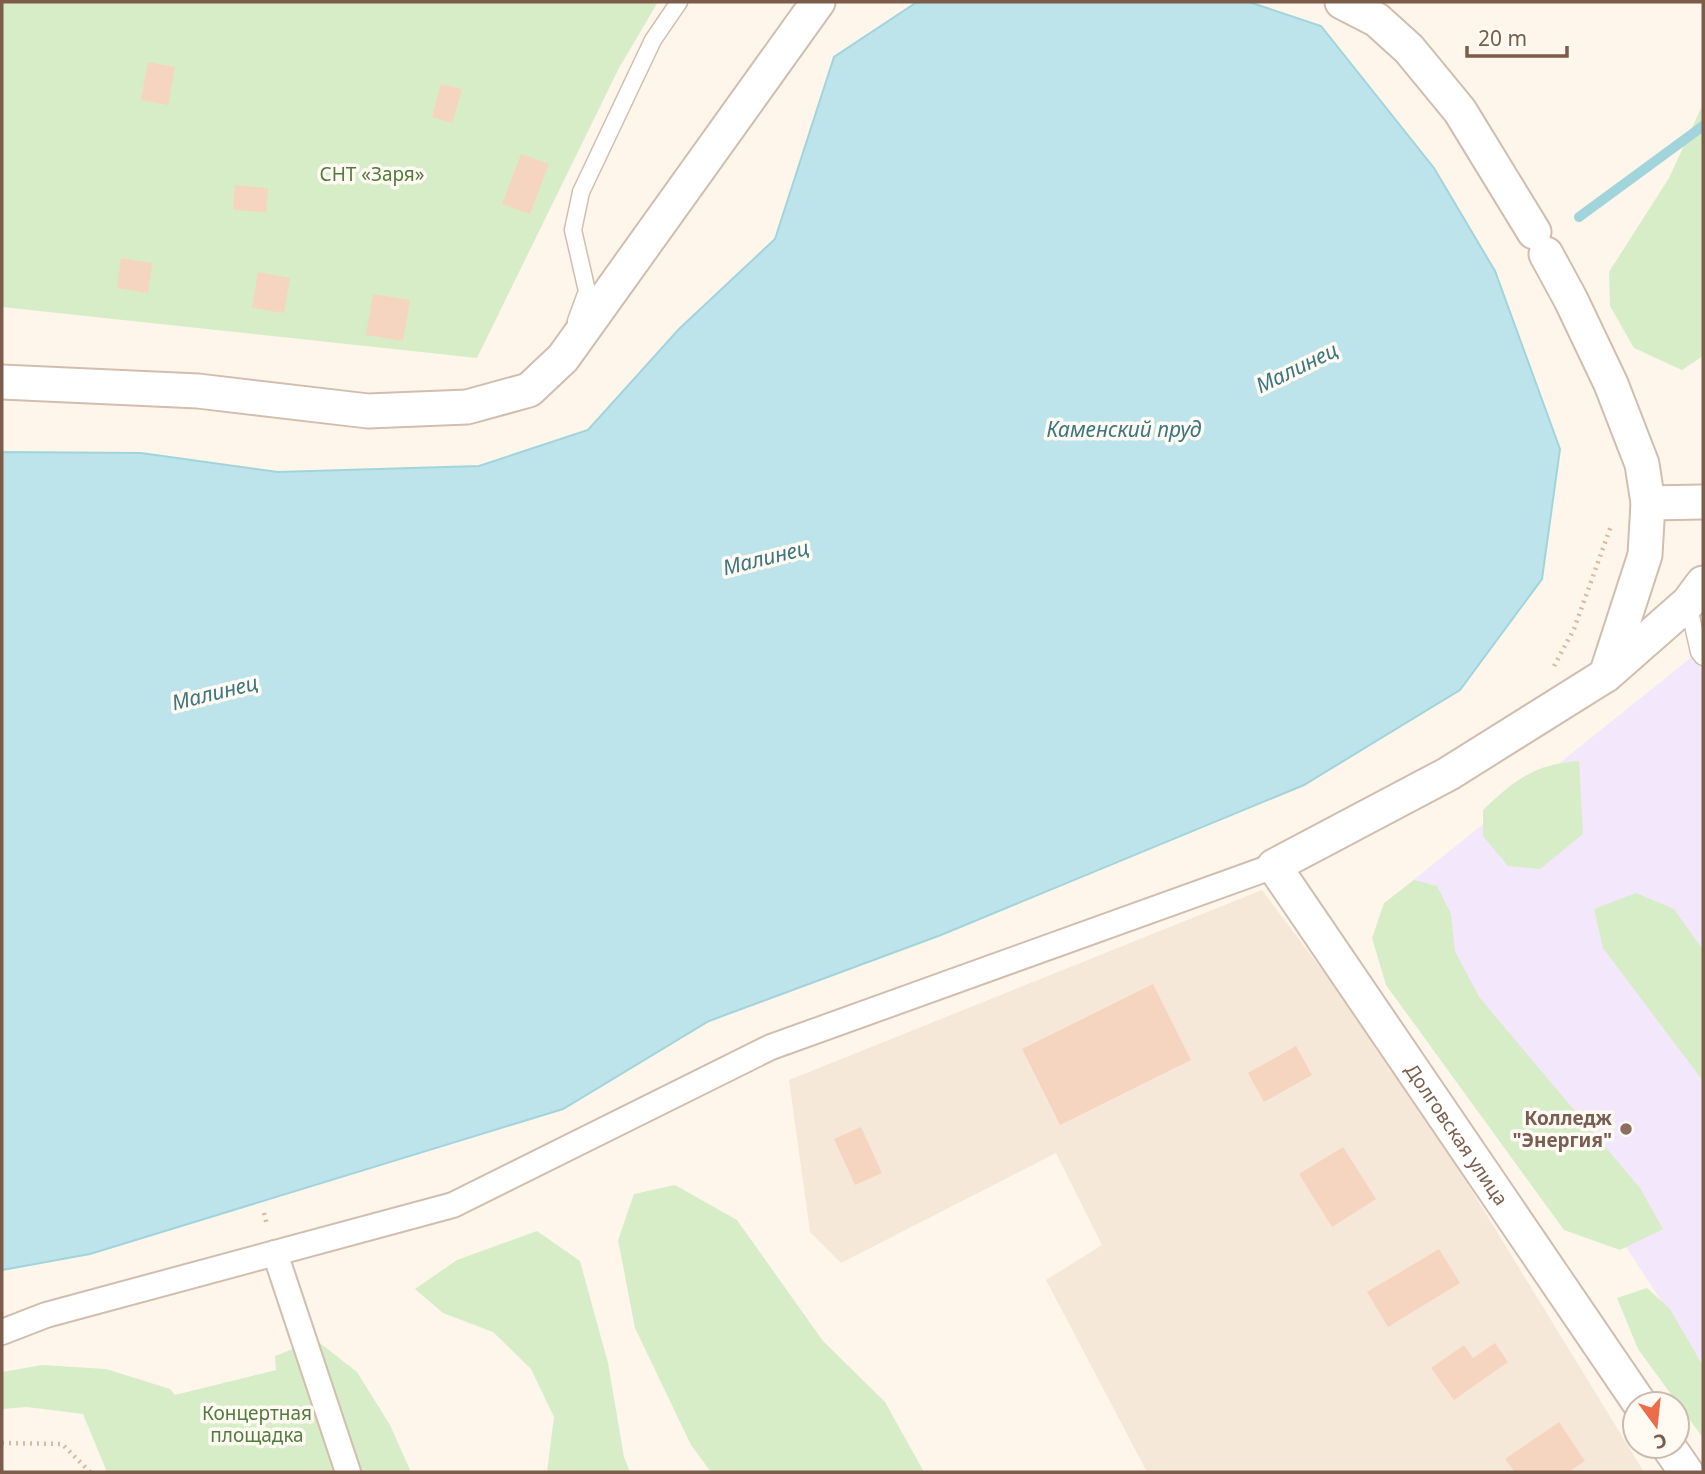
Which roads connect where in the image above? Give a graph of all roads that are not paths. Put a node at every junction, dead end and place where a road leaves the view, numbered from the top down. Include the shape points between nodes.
1 (679, 2) edge
2 (818, 2) edge
3 (1342, 2) edge
4 (563, 358) junction
5 (2, 382) edge
6 (1703, 502) edge
7 (1648, 503) junction
8 (1696, 593) edge
9 (1703, 657) edge
10 (1606, 675) junction
11 (1274, 866) junction
12 (275, 1253) junction
13 (2, 1332) edge
14 (1630, 1390) edge
15 (348, 1472) edge

1 - 4 lane via 653,40 581,192 573,230 587,291
2 - 4 street
3 - 7 street via 1377,20 1409,49 1460,111 1571,300 1642,464
4 - 5 street via 529,390 467,407 368,411 198,391
6 - 7 street
7 - 10 street via 1645,555
8 - 9 lane
8 - 10 street
10 - 11 street via 1448,774
11 - 12 street via 771,1047 453,1205
11 - 14 street, Долговская улица
12 - 13 street via 47,1315
12 - 15 street

